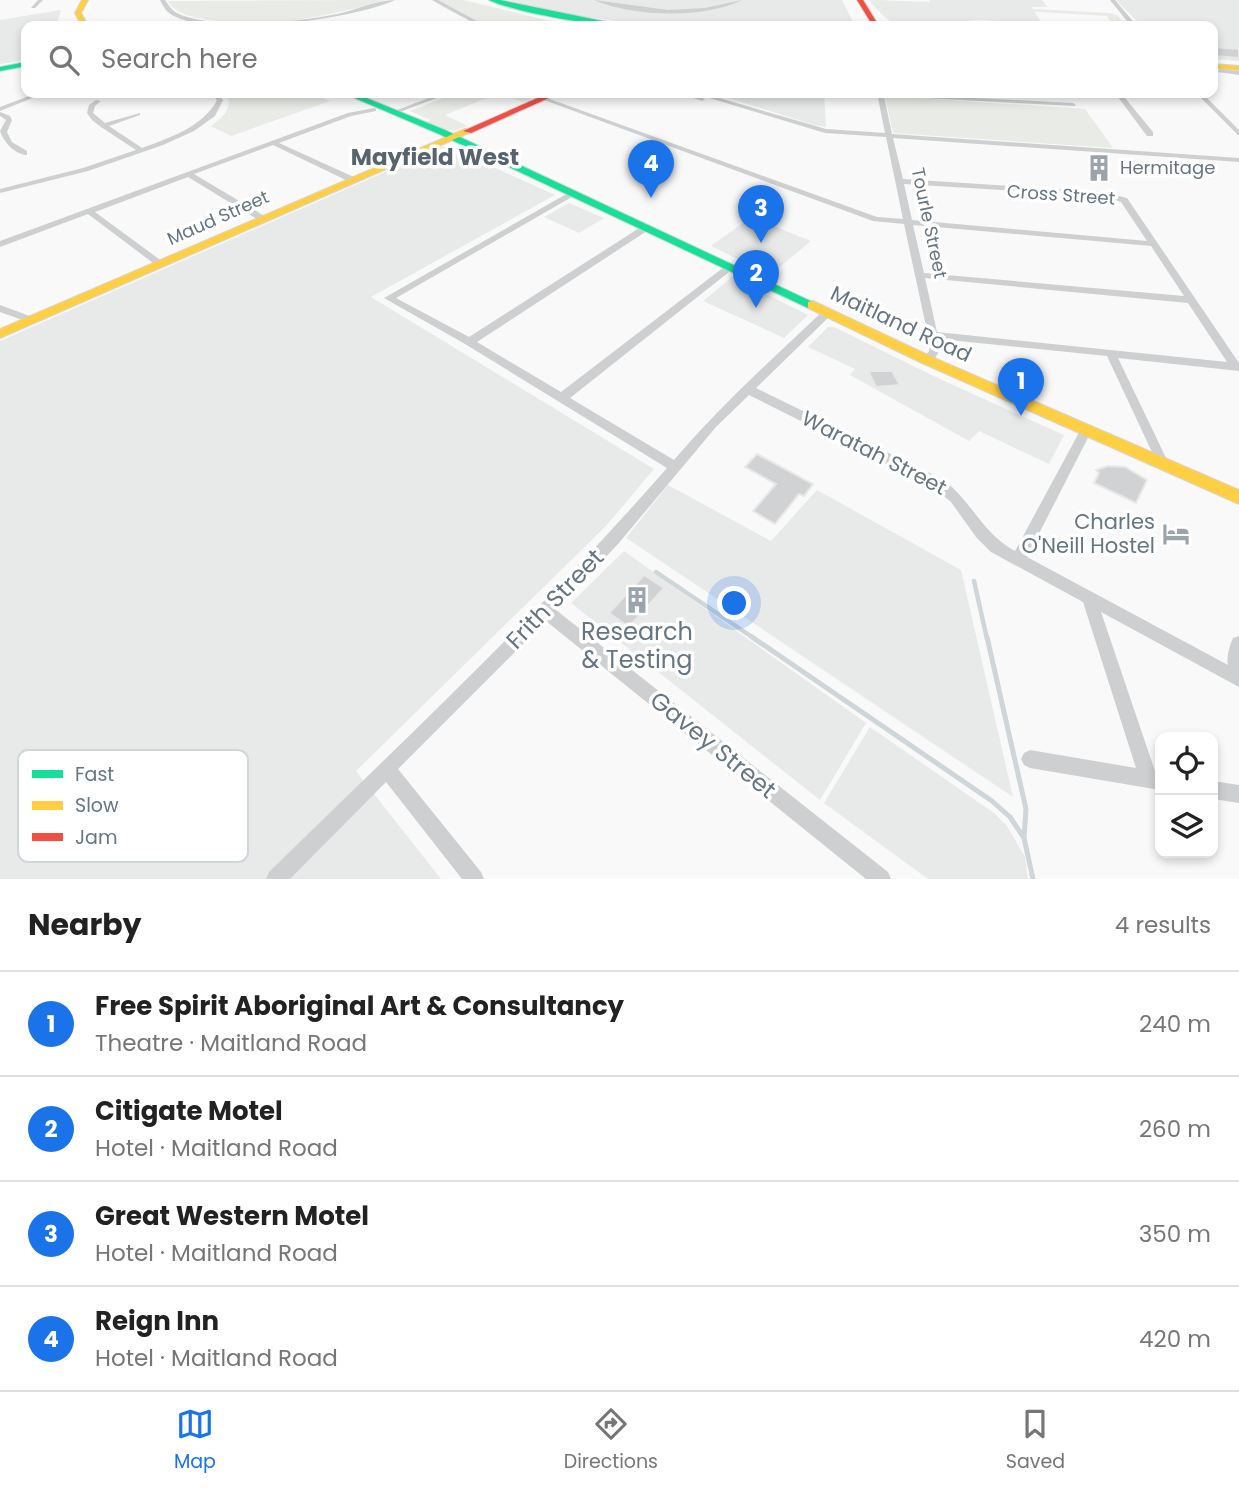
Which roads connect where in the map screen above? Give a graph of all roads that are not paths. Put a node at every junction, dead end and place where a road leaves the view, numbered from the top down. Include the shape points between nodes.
1 (41, 0) edge
2 (85, 0) edge
3 (96, 0) edge
4 (162, 0) edge
5 (393, 0) edge
6 (434, 0) edge
7 (479, 0) edge
8 (492, 0) edge
9 (596, 0) edge
10 (740, 0) edge
11 (854, 0) edge
12 (860, 0) edge
13 (1112, 0) edge
14 (33, 7) dead end
15 (80, 21) edge
16 (95, 21) edge
17 (216, 21) edge
18 (295, 21) edge
19 (474, 21) edge
20 (585, 21) edge
21 (587, 21) edge
22 (865, 21) edge
23 (873, 21) edge
24 (1130, 21) edge
25 (21, 64) edge
26 (1218, 67) edge
27 (0, 68) edge
28 (1239, 68) edge
29 (30, 98) edge
30 (216, 98) edge
31 (344, 98) edge
32 (360, 98) edge
33 (433, 98) edge
34 (537, 98) edge
35 (551, 98) edge
36 (698, 98) edge
37 (712, 98) edge
38 (881, 98) edge
39 (960, 98) edge
40 (1122, 98) edge
41 (1204, 98) edge
42 (98, 101) dead end
43 (1073, 105) dead end
44 (374, 110) junction
45 (0, 111) edge
46 (394, 112) junction
47 (138, 114) dead end
48 (103, 126) junction
49 (1150, 134) dead end
50 (1239, 134) edge
51 (867, 135) junction
52 (890, 136) junction
53 (448, 139) junction
54 (272, 142) junction
55 (140, 150) junction
56 (24, 153) dead end
57 (1239, 160) edge
58 (188, 174) junction
59 (353, 180) junction
60 (899, 181) junction
61 (0, 191) edge
62 (573, 194) junction
63 (89, 211) junction
64 (263, 219) junction
65 (908, 222) junction
66 (647, 227) junction
67 (0, 244) edge
68 (1154, 244) junction
69 (160, 264) junction
70 (731, 266) junction
71 (920, 275) junction
72 (1190, 300) junction
73 (0, 308) edge
74 (827, 313) junction
75 (31, 320) junction
76 (0, 334) edge
77 (933, 335) junction
78 (469, 342) junction
79 (1111, 354) junction
80 (927, 360) junction
81 (1237, 369) edge
82 (748, 389) junction
83 (562, 398) junction
84 (1086, 429) junction
85 (1163, 464) junction
86 (675, 466) junction
87 (1239, 497) edge
88 (1018, 560) junction
89 (1089, 598) junction
90 (545, 611) junction
91 (1239, 643) edge
92 (1239, 674) edge
93 (1239, 679) edge
94 (1030, 759) dead end
95 (387, 769) junction
96 (1155, 781) edge
97 (1218, 791) edge
98 (1239, 794) edge
99 (276, 879) edge
100 (474, 879) edge
101 (881, 879) edge

1 - 14 street
2 - 15 main road via 78,13
3 - 16 main road via 91,15
4 - 17 street via 167,9 192,19
5 - 18 street via 336,16
6 - 19 street
7 - 20 main road
8 - 21 main road
9 - 10 street via 671,11
11 - 22 main road
12 - 23 main road
13 - 24 street
25 - 27 main road
26 - 28 main road
29 - 45 street
30 - 55 street via 220,105 207,122
31 - 44 main road, Maitland Road
32 - 46 main road, Maitland Road
33 - 46 street
34 - 53 main road, Maud Street
35 - 65 street via 867,216
36 - 51 street via 815,134
37 - 51 street via 812,129
38 - 52 street, Tourle Street
39 - 43 street
40 - 49 street
41 - 50 street
42 - 48 street via 90,113
44 - 53 main road, Maitland Road
44 - 54 street
45 - 56 street via 9,120 3,132 9,143
46 - 53 main road, Maitland Road
47 - 48 street
48 - 55 street
51 - 52 street
52 - 57 street
52 - 60 street, Tourle Street
53 - 59 main road, Maud Street
53 - 62 main road, Maitland Road
54 - 58 street
54 - 59 street
55 - 61 street via 57,179
58 - 63 street
58 - 64 street
59 - 64 main road, Maud Street
60 - 65 street, Tourle Street
60 - 68 street, Cross Street via 1124,200
62 - 66 main road, Maitland Road
62 - 78 street via 389,298
63 - 67 street
63 - 69 street
64 - 69 main road, Maud Street
65 - 68 street
65 - 71 street, Tourle Street
66 - 70 main road, Maitland Road
66 - 78 street
68 - 72 street
69 - 75 main road, Maud Street
70 - 74 main road, Maitland Road
70 - 83 street
71 - 72 street
71 - 77 street, Tourle Street
72 - 81 street
73 - 75 street
74 - 80 main road, Maitland Road
74 - 82 street, Frith Street
75 - 76 main road, Maud Street
77 - 79 street
77 - 80 street, Tourle Street via 936,349
78 - 83 street
79 - 81 street
79 - 85 street
80 - 84 main road, Maitland Road
82 - 86 street, Frith Street
82 - 88 street, Waratah Street via 939,484 959,501 987,541
83 - 86 street
84 - 85 main road, Maitland Road
84 - 88 street
85 - 87 main road, Maitland Road
86 - 90 street, Frith Street
88 - 89 street, Waratah Street
89 - 93 street, Waratah Street
89 - 96 street
90 - 95 street, Frith Street
90 - 101 street, Gavey Street
91 - 92 street via 1235,661
94 - 96 street
95 - 99 street, Frith Street
95 - 100 street
97 - 98 street

